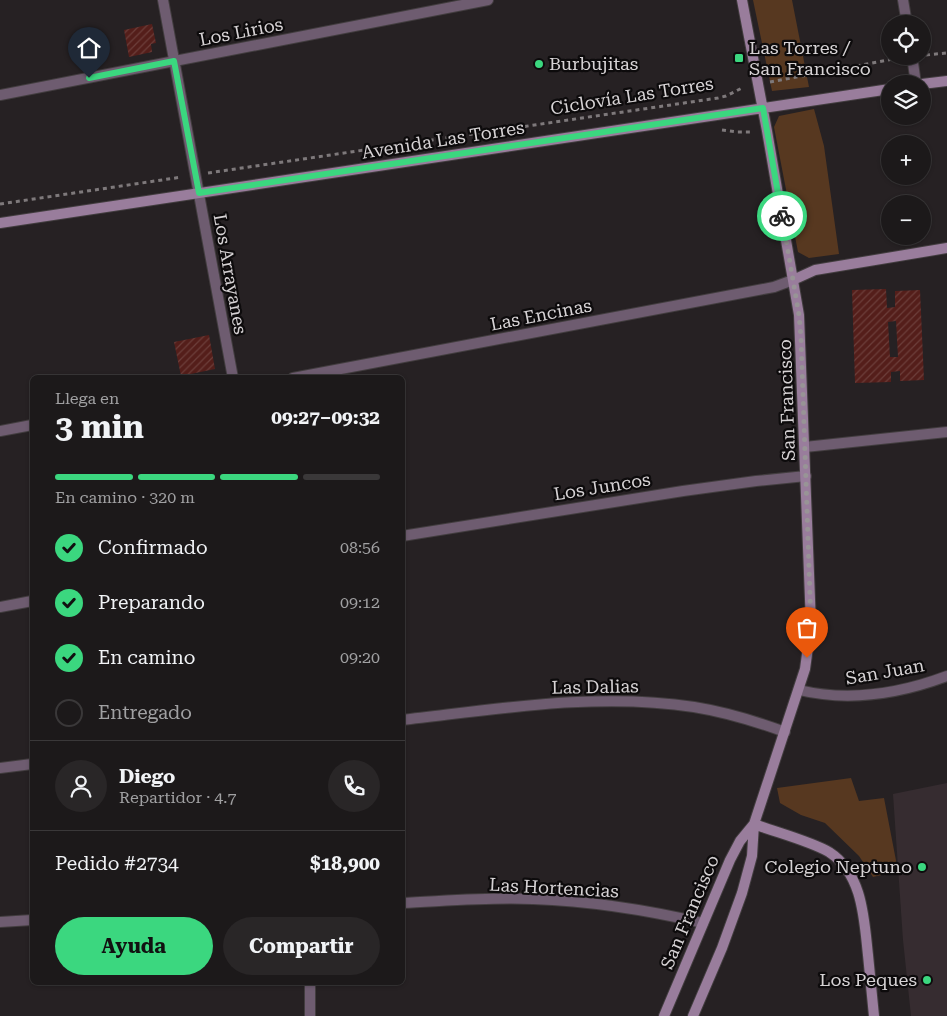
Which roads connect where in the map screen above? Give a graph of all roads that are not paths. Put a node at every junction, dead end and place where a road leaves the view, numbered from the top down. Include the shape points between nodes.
1 (163, 0) edge
2 (488, 0) edge
3 (742, 0) edge
4 (903, 0) edge
5 (906, 15) edge
6 (174, 61) junction
7 (947, 81) edge
8 (931, 83) edge
9 (881, 90) edge
10 (0, 95) edge
11 (763, 108) junction
12 (199, 193) junction
13 (0, 223) edge
14 (947, 248) edge
15 (793, 280) junction
16 (231, 375) edge
17 (309, 375) edge
18 (30, 426) edge
19 (0, 431) edge
20 (947, 432) edge
21 (805, 447) junction
22 (806, 476) junction
23 (405, 536) edge
24 (30, 601) edge
25 (0, 607) edge
26 (947, 676) edge
27 (799, 690) junction
28 (405, 720) edge
29 (785, 732) junction
30 (30, 764) edge
31 (0, 768) edge
32 (754, 824) junction
33 (405, 903) edge
34 (30, 920) edge
35 (0, 922) edge
36 (703, 922) junction
37 (310, 985) edge
38 (310, 1016) edge
39 (664, 1016) edge
40 (693, 1016) edge
41 (874, 1016) edge

1 - 6 street, Los Arrayanes
2 - 6 street, Los Lirios
3 - 11 main road, San Francisco
4 - 5 street
6 - 10 street, Los Lirios
6 - 12 street, Los Arrayanes
7 - 8 main road
9 - 11 main road, Avenida Las Torres
11 - 12 main road, Avenida Las Torres
11 - 15 main road, San Francisco
12 - 13 main road, Avenida Las Torres
12 - 16 street, Los Arrayanes
14 - 15 main road via 814,270
15 - 17 street, Las Encinas via 774,287
15 - 21 main road, San Francisco via 801,337
18 - 19 street
20 - 21 street
21 - 22 main road, San Francisco
22 - 23 street, Los Juncos via 746,482
22 - 27 main road, San Francisco via 811,625
24 - 25 street
26 - 27 street, San Juan via 906,689 859,696 838,697
27 - 29 main road, San Francisco
28 - 29 street, Las Dalias via 560,702 631,702 714,710
29 - 32 main road, San Francisco
30 - 31 street
32 - 36 main road, San Francisco via 734,850
32 - 40 main road, San Francisco via 752,856 742,893
32 - 41 main road via 829,852 851,876 862,905
33 - 36 street, Las Hortencias via 563,900
34 - 35 street
36 - 39 main road, San Francisco
37 - 38 street

